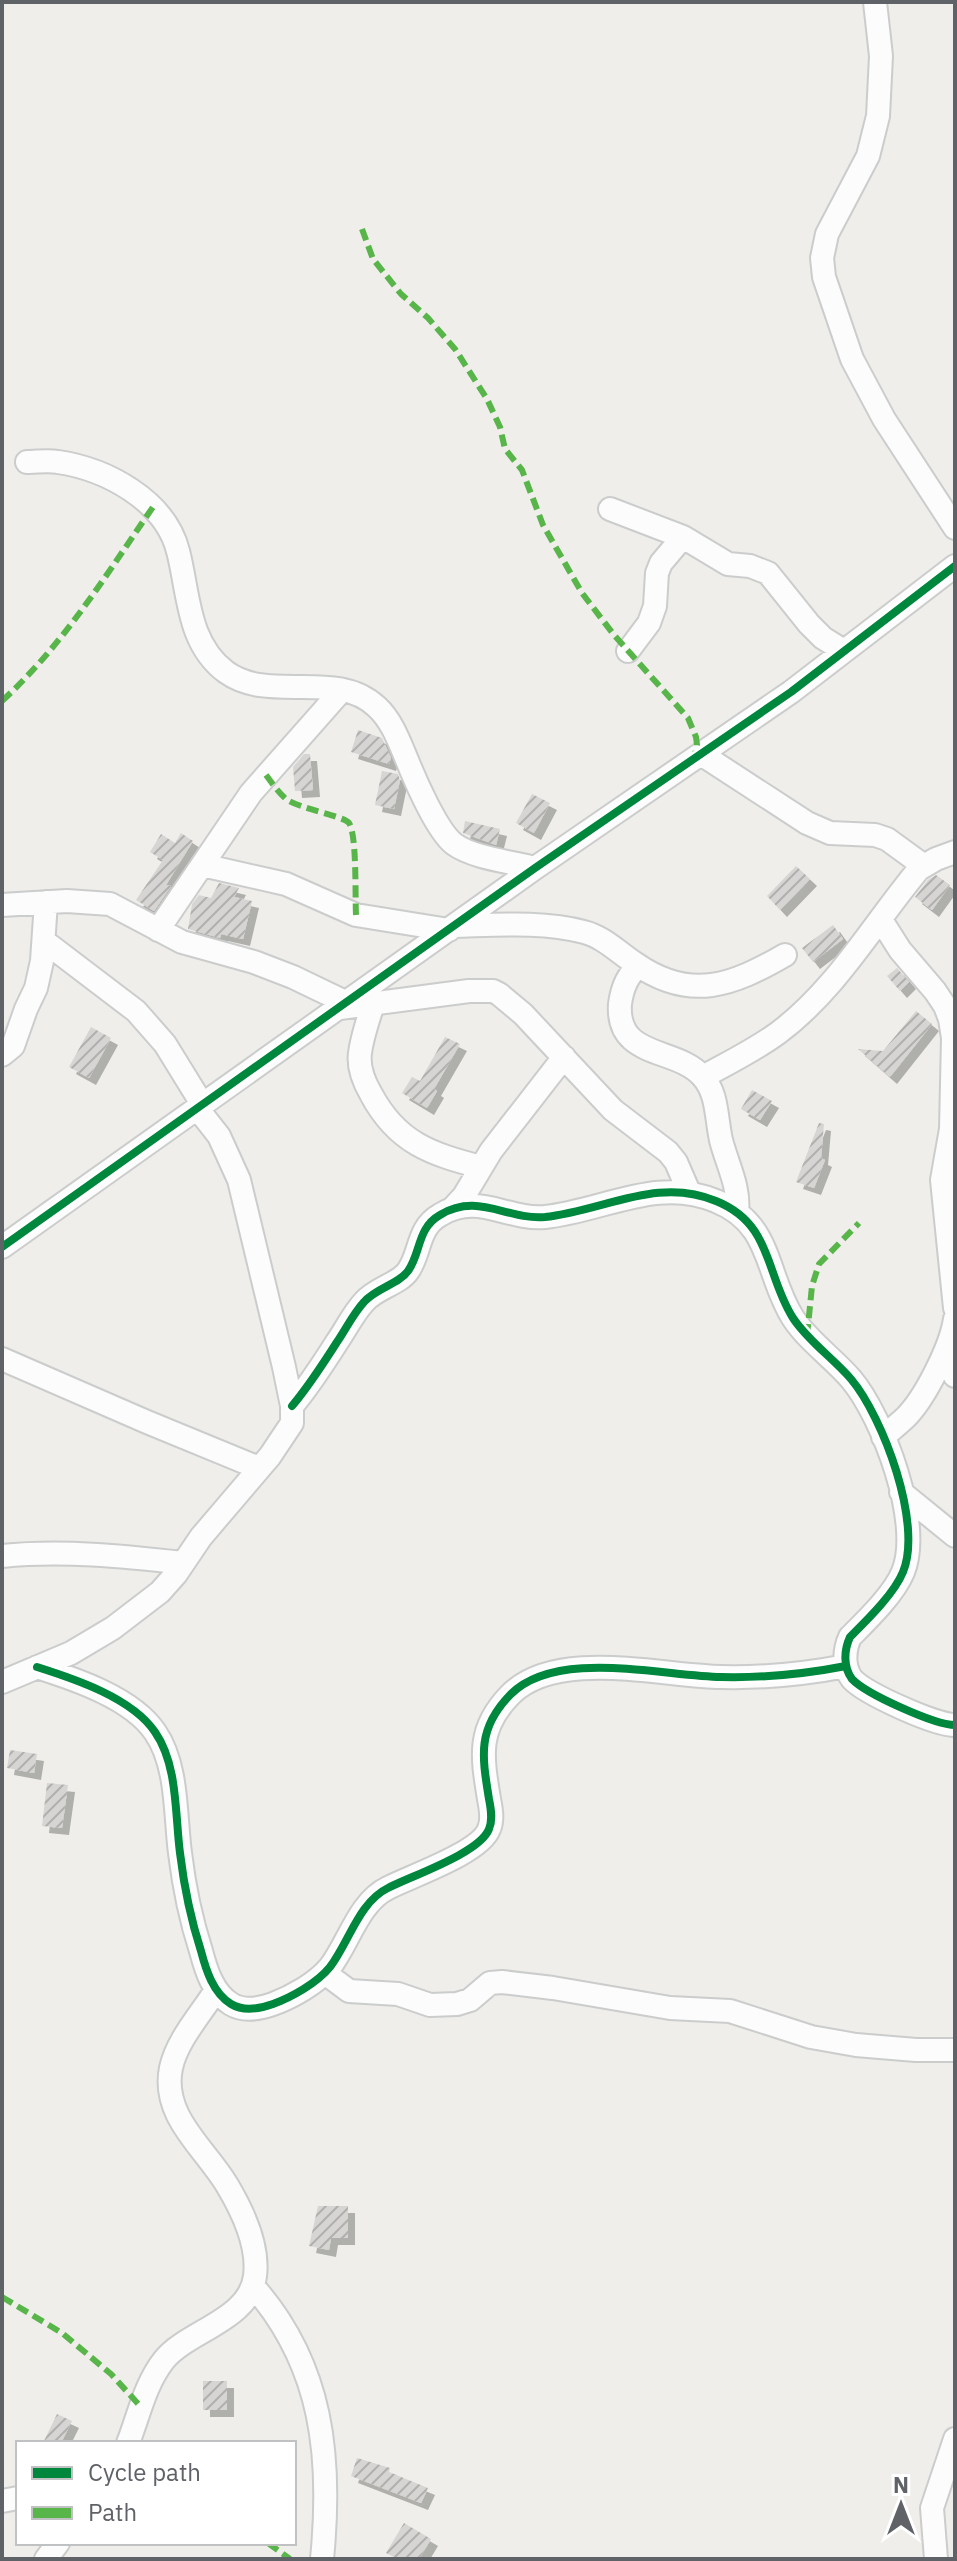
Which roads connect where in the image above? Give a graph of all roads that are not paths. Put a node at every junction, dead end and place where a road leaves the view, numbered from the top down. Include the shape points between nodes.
1 (875, 2) edge
2 (27, 462) dead end
3 (610, 509) dead end
4 (955, 528) edge
5 (683, 537) junction
6 (955, 566) edge
7 (628, 651) dead end
8 (844, 651) junction
9 (342, 690) junction
10 (701, 754) junction
11 (955, 852) edge
12 (202, 865) junction
13 (924, 866) junction
14 (535, 868) junction
15 (46, 902) junction
16 (2, 905) edge
17 (881, 920) junction
18 (452, 928) junction
19 (158, 930) junction
20 (44, 941) junction
21 (785, 955) dead end
22 (639, 966) junction
23 (945, 994) edge
24 (373, 1004) junction
25 (343, 1005) junction
26 (2, 1055) edge
27 (564, 1057) junction
28 (703, 1077) junction
29 (953, 1081) edge
30 (199, 1106) junction
31 (481, 1167) junction
32 (693, 1194) junction
33 (452, 1209) junction
34 (737, 1212) junction
35 (2, 1247) edge
36 (955, 1308) edge
37 (954, 1327) edge
38 (2, 1359) edge
39 (955, 1376) edge
40 (292, 1406) junction
41 (883, 1437) junction
42 (259, 1468) junction
43 (901, 1492) junction
44 (955, 1536) edge
45 (2, 1556) edge
46 (183, 1563) junction
47 (846, 1666) junction
48 (37, 1667) junction
49 (2, 1682) edge
50 (955, 1725) edge
51 (325, 1973) junction
52 (216, 1990) junction
53 (955, 2050) edge
54 (253, 2286) junction
55 (955, 2439) edge
56 (129, 2441) edge
57 (322, 2559) edge
58 (936, 2559) edge

1 - 4 street via 881,56 878,116 868,156 827,234 824,277 859,371 884,419
2 - 9 street via 55,461 90,470 153,507 178,547 195,632 227,672 267,685
3 - 5 street
5 - 7 street via 661,563 649,623
5 - 8 street via 728,564 768,573 809,624
6 - 8 street
8 - 10 street
9 - 12 street via 251,793
9 - 14 street via 378,707 452,843
10 - 13 street via 807,823 830,833 887,839
10 - 14 street
11 - 13 street
12 - 18 street via 286,884 356,915
12 - 19 street
13 - 17 street
14 - 18 street
15 - 16 street
15 - 19 street via 110,904
15 - 20 street
17 - 23 street via 900,950
17 - 28 street via 840,971 778,1033
18 - 22 street via 587,932
18 - 25 street
19 - 25 street via 254,962
20 - 26 street via 36,988 13,1046
20 - 30 street via 136,1011 165,1044
21 - 22 street via 750,975 712,986 677,983
22 - 28 street via 621,995 628,1035
23 - 29 street
24 - 25 street
24 - 27 street via 493,991 508,999
24 - 31 street via 360,1053 362,1074 376,1103 415,1144
25 - 30 street
27 - 31 street
27 - 32 street via 613,1110 668,1152
28 - 34 street via 714,1098 739,1200
29 - 36 street via 942,1180
30 - 35 street
30 - 40 street via 239,1180
31 - 33 street
32 - 33 street via 647,1192 576,1212 527,1218 474,1205
32 - 34 street
33 - 40 street via 423,1231 404,1277 373,1293 357,1310
34 - 41 street via 760,1236 794,1320 869,1403
37 - 39 street
37 - 41 street via 912,1409
38 - 42 street
40 - 42 street via 288,1432
41 - 43 street
42 - 46 street
43 - 44 street
43 - 47 street via 909,1550 902,1574 850,1637
45 - 46 street via 60,1553
46 - 48 street via 160,1592 113,1628
47 - 50 street via 867,1690 935,1722
47 - 51 street via 748,1677 586,1668 527,1682 500,1705 483,1743 492,1813 489,1830 464,1852 374,1896
48 - 49 street
48 - 52 street via 124,1705 144,1719 163,1745 198,1943
51 - 52 street via 257,2009 229,2004
51 - 53 street via 349,1991 398,1994 430,2005 470,2000 490,1983 502,1982 670,2008 730,2011 856,2045
52 - 54 street via 177,2053 170,2092 176,2112 244,2219 254,2254
54 - 56 street via 227,2318 165,2358 151,2379
54 - 57 street via 280,2320 316,2398 322,2428
55 - 58 street via 932,2508

